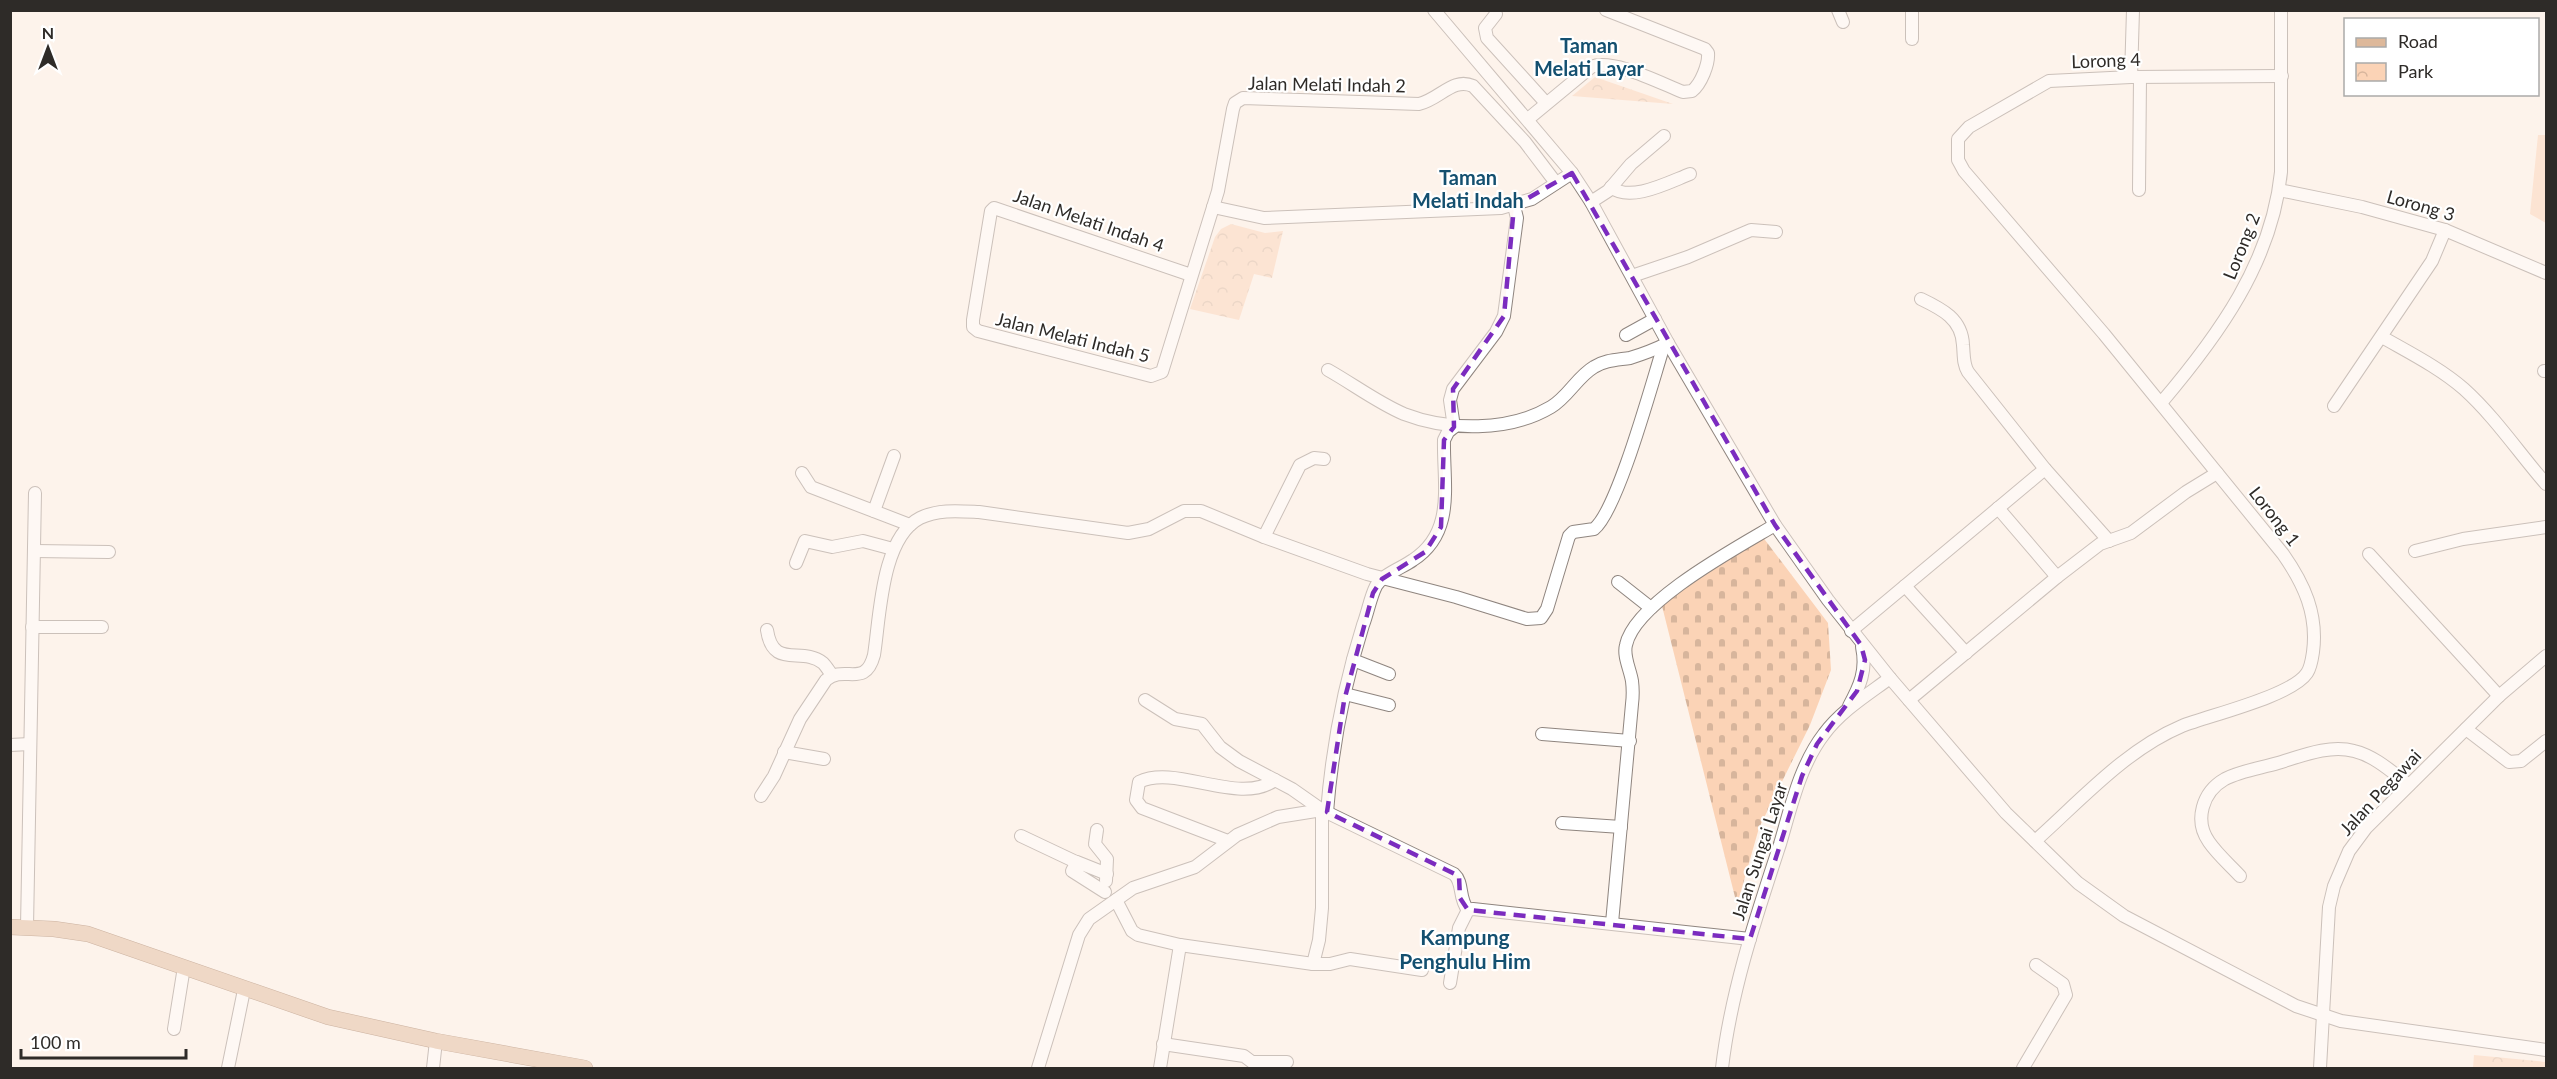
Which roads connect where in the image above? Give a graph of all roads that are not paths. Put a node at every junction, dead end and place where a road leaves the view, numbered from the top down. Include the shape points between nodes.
1 (1434, 10) edge
2 (1606, 10) edge
3 (1912, 10) edge
4 (2133, 10) edge
5 (2281, 10) edge
6 (1496, 14) dead end
7 (1912, 39) dead end
8 (2282, 76) junction
9 (2136, 77) junction
10 (1546, 103) junction
11 (1528, 119) junction
12 (1664, 136) dead end
13 (1956, 148) joint
14 (1572, 173) junction
15 (1690, 174) dead end
16 (1556, 183) junction
17 (1611, 187) junction
18 (2139, 190) dead end
19 (2279, 190) junction
20 (1591, 202) junction
21 (1514, 206) junction
22 (1213, 207) junction
23 (2445, 230) junction
24 (1776, 232) dead end
25 (2547, 273) edge
26 (1191, 275) junction
27 (1632, 276) junction
28 (1921, 299) dead end
29 (1655, 319) junction
30 (978, 331) joint
31 (1626, 335) dead end
32 (2382, 336) junction
33 (1666, 344) junction
34 (1328, 370) dead end
35 (2161, 404) junction
36 (2334, 406) dead end
37 (1454, 427) junction
38 (894, 456) dead end
39 (1324, 459) dead end
40 (2045, 469) junction
41 (2217, 472) junction
42 (802, 473) dead end
43 (2547, 484) edge
44 (35, 493) dead end
45 (1998, 508) junction
46 (874, 511) junction
47 (910, 525) junction
48 (1775, 525) junction
49 (2547, 527) edge
50 (1264, 537) junction
51 (2109, 541) junction
52 (893, 549) junction
53 (34, 551) junction
54 (2415, 551) dead end
55 (109, 552) dead end
56 (2369, 554) dead end
57 (796, 563) dead end
58 (2057, 577) junction
59 (1383, 579) junction
60 (1618, 582) dead end
61 (1905, 586) junction
62 (1651, 608) junction
63 (32, 627) junction
64 (102, 627) dead end
65 (766, 630) dead end
66 (1851, 631) junction
67 (1862, 645) junction
68 (1966, 653) junction
69 (2547, 656) edge
70 (1353, 660) junction
71 (1389, 674) dead end
72 (832, 675) junction
73 (1890, 678) junction
74 (1345, 694) junction
75 (2499, 696) junction
76 (1145, 700) dead end
77 (1910, 700) junction
78 (1389, 705) dead end
79 (1846, 710) junction
80 (2466, 729) junction
81 (1542, 734) dead end
82 (1630, 741) junction
83 (2547, 741) edge
84 (30, 744) junction
85 (10, 745) edge
86 (784, 752) junction
87 (824, 759) dead end
88 (1275, 780) junction
89 (2409, 785) junction
90 (761, 796) dead end
91 (1324, 811) junction
92 (1562, 823) dead end
93 (1621, 827) junction
94 (1097, 830) dead end
95 (1021, 836) dead end
96 (1228, 841) junction
97 (2035, 841) junction
98 (1076, 862) junction
99 (1107, 874) junction
100 (2241, 876) dead end
101 (1105, 892) junction
102 (1116, 900) junction
103 (1104, 908) junction
104 (1468, 910) junction
105 (1612, 923) junction
106 (10, 927) edge
107 (27, 927) junction
108 (1750, 939) junction
109 (1180, 945) junction
110 (1313, 964) junction
111 (2036, 965) dead end
112 (184, 967) junction
113 (1422, 970) dead end
114 (1450, 983) dead end
115 (244, 990) junction
116 (2322, 1017) junction
117 (174, 1029) dead end
118 (436, 1041) junction
119 (1163, 1044) junction
120 (2547, 1050) edge
121 (1287, 1062) dead end
122 (1253, 1065) edge
123 (228, 1068) edge
124 (434, 1068) edge
125 (585, 1068) edge
126 (1038, 1068) edge
127 (1160, 1068) edge
128 (1722, 1068) edge
129 (2023, 1068) edge
130 (2320, 1068) edge

1 - 11 street
2 - 10 street via 1705,49 1708,60 1698,85 1692,92 1683,92 1604,63 1591,67
3 - 7 street
4 - 9 street
5 - 8 street, Lorong 2
6 - 10 street via 1485,28 1487,38
8 - 9 street, Lorong 4
8 - 19 street, Lorong 2
9 - 13 street, Lorong 4 via 2049,81 1969,127 1960,134
9 - 18 street
10 - 11 street
11 - 14 street
12 - 17 street via 1630,164
13 - 35 street, Lorong 1 via 1964,171
14 - 16 street
14 - 20 street
15 - 17 street via 1630,194 1618,193
16 - 21 street
16 - 22 street, Jalan Melati Indah 2 via 1525,142 1473,86 1458,83 1439,97 1419,104 1239,100
17 - 20 street
19 - 23 street, Lorong 3
19 - 35 street, Lorong 2 via 2268,235 2249,281
20 - 27 street
21 - 22 street via 1272,218
21 - 37 street via 1516,218 1504,316 1453,389 1450,400
22 - 26 street
23 - 25 street, Lorong 3
23 - 32 street via 2433,261
24 - 27 street via 1750,230
26 - 30 street, Jalan Melati Indah 5 via 1159,375
26 - 30 street, Jalan Melati Indah 4 via 994,208 973,320
27 - 29 street
28 - 40 street via 1957,322 1968,372
29 - 31 street
29 - 33 street
32 - 36 street
32 - 43 street via 2463,388
33 - 37 street via 1634,357 1599,364 1563,398 1533,415 1505,423
33 - 48 street
33 - 59 street via 1610,504 1594,529 1569,536 1541,618 1527,619
34 - 37 street via 1403,413
35 - 41 street, Lorong 1
37 - 59 street via 1444,440 1444,507 1434,542
38 - 46 street
39 - 50 street via 1300,465
40 - 45 street
40 - 51 street
41 - 51 street via 2132,533
41 - 97 street, Lorong 1 via 2283,554 2303,588 2315,630 2310,669 2303,679 2275,694 2182,726 2135,754
42 - 46 street via 811,488
44 - 53 street
45 - 58 street
45 - 61 street
46 - 47 street
47 - 50 street via 932,514 958,511 1128,532 1149,530 1192,510
47 - 52 street
48 - 62 street via 1702,570
48 - 66 street
49 - 54 street via 2463,539
50 - 59 street
51 - 58 street
52 - 57 street via 863,541 832,548 805,541
52 - 72 street via 871,664 862,674
53 - 55 street
53 - 63 street
56 - 75 street
58 - 68 street
59 - 70 street via 1373,592
60 - 62 street
61 - 66 street
61 - 68 street
62 - 82 street via 1633,628 1625,647 1633,688
63 - 64 street
63 - 84 street
65 - 72 street via 768,642 780,654 815,659
66 - 67 street
67 - 73 street
67 - 79 street via 1865,670
68 - 77 street
69 - 75 street, Jalan Pegawai
70 - 71 street
70 - 74 street
72 - 86 street via 800,719
73 - 77 street
73 - 79 street, Jalan Sungai Layar
74 - 78 street
74 - 91 street
75 - 80 street, Jalan Pegawai
76 - 88 street via 1180,722 1202,724 1233,758
77 - 97 street
79 - 108 street, Jalan Sungai Layar via 1811,754
80 - 83 street via 2509,762 2522,761
80 - 89 street, Jalan Pegawai
81 - 82 street
82 - 93 street
84 - 85 street
84 - 107 street
86 - 87 street
86 - 90 street
88 - 91 street
88 - 96 street via 1262,786 1237,788 1169,778 1149,777 1139,782 1136,800 1142,808
89 - 100 street via 2376,760 2353,750 2334,749 2226,779 2203,802 2202,826 2208,841
89 - 116 street, Jalan Pegawai via 2356,840 2336,880 2329,907
91 - 96 street via 1278,817
91 - 104 street via 1454,874 1460,881 1461,898
91 - 110 street via 1322,908
92 - 93 street
93 - 105 street
94 - 99 street via 1095,844 1107,859
95 - 98 street
96 - 102 street via 1195,867 1145,883
97 - 116 street via 2078,883 2124,916
98 - 99 street
98 - 101 street via 1072,873
99 - 101 street
101 - 103 street
102 - 103 street
102 - 109 street via 1137,935
103 - 126 street via 1081,928
104 - 105 street
104 - 114 street via 1459,928
105 - 108 street
106 - 107 main road
107 - 112 main road via 88,934
108 - 128 street, Jalan Sungai Layar via 1733,1000
109 - 110 street
109 - 119 street
110 - 113 street via 1350,959
111 - 129 street via 2063,984 2066,995
112 - 115 main road
112 - 117 street
115 - 118 main road via 328,1017
115 - 123 street
116 - 120 street
116 - 130 street, Jalan Pegawai
118 - 124 street
118 - 125 main road
119 - 122 street via 1244,1056
119 - 127 street
121 - 122 street

